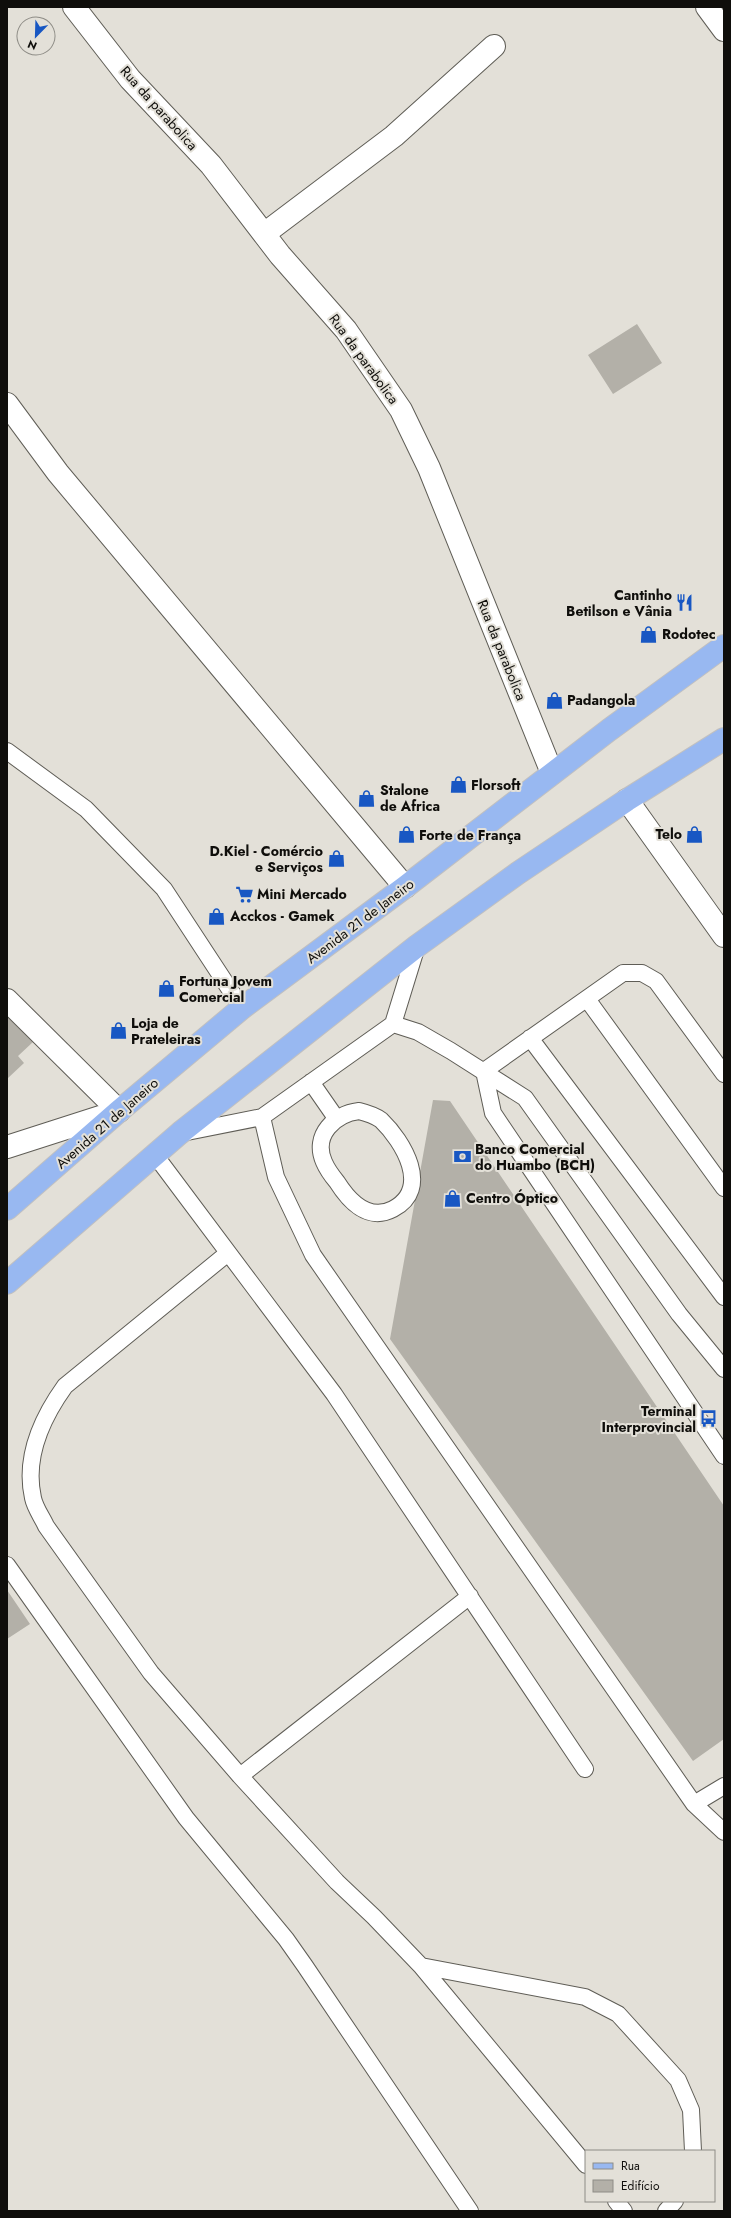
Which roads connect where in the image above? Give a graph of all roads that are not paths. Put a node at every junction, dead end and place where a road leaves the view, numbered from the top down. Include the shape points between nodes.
1 (74, 7) edge
2 (707, 7) edge
3 (724, 30) edge
4 (494, 46) dead end
5 (264, 234) junction
6 (7, 404) edge
7 (724, 646) edge
8 (724, 739) edge
9 (7, 751) edge
10 (552, 773) junction
11 (627, 800) junction
12 (406, 887) junction
13 (724, 936) edge
14 (417, 946) junction
15 (587, 998) junction
16 (7, 1000) edge
17 (242, 1008) junction
18 (393, 1024) junction
19 (530, 1038) junction
20 (484, 1070) junction
21 (724, 1074) edge
22 (311, 1082) junction
23 (119, 1110) junction
24 (262, 1116) junction
25 (336, 1118) junction
26 (180, 1133) junction
27 (7, 1147) edge
28 (155, 1155) junction
29 (724, 1188) edge
30 (7, 1209) edge
31 (228, 1252) junction
32 (7, 1283) edge
33 (724, 1297) edge
34 (724, 1370) edge
35 (724, 1456) edge
36 (7, 1565) edge
37 (470, 1596) junction
38 (585, 1769) dead end
39 (240, 1776) junction
40 (724, 1786) edge
41 (694, 1804) junction
42 (724, 1832) edge
43 (421, 1966) junction
44 (693, 2150) edge
45 (585, 2164) edge
46 (617, 2202) edge
47 (674, 2202) edge
48 (470, 2211) edge
49 (624, 2211) edge
50 (666, 2211) edge

1 - 5 street, Rua da parabolica via 130,79 211,165
2 - 3 street
4 - 5 street via 394,136
5 - 10 street, Rua da parabolica via 346,330 401,410 429,468
6 - 12 street via 58,473
7 - 10 main road, Avenida 21 de Janeiro
8 - 11 main road
9 - 17 lane via 86,809 164,889
10 - 12 main road, Avenida 21 de Janeiro
11 - 13 street
11 - 14 main road via 518,873
12 - 17 main road, Avenida 21 de Janeiro
14 - 18 lane
14 - 26 main road
15 - 19 lane
15 - 21 lane via 623,973 642,973 656,981
15 - 29 lane
16 - 23 street
17 - 23 main road, Avenida 21 de Janeiro
18 - 20 lane via 418,1032
18 - 22 lane
19 - 20 lane
19 - 33 lane
20 - 34 lane via 525,1098 679,1314
20 - 35 lane via 492,1113
22 - 24 lane
22 - 25 lane
23 - 27 street
23 - 30 main road, Avenida 21 de Janeiro
24 - 26 lane
24 - 41 lane via 276,1177 313,1255
25 - 25 lane via 322,1137 321,1149 323,1161 348,1200 369,1212 381,1213 403,1202 410,1192 412,1168 408,1157 388,1129 380,1120 359,1111
26 - 28 main road
28 - 31 lane
28 - 32 main road
31 - 37 lane via 334,1394
31 - 39 lane via 65,1386 51,1406 33,1448 30,1474 33,1499 62,1551 151,1673
36 - 48 lane via 186,1818 286,1939
37 - 38 lane
37 - 39 lane
39 - 43 lane via 336,1882
40 - 41 lane
41 - 42 lane
43 - 44 lane via 584,1997 618,2014 678,2080 690,2110
43 - 45 lane
46 - 49 lane
47 - 50 lane

